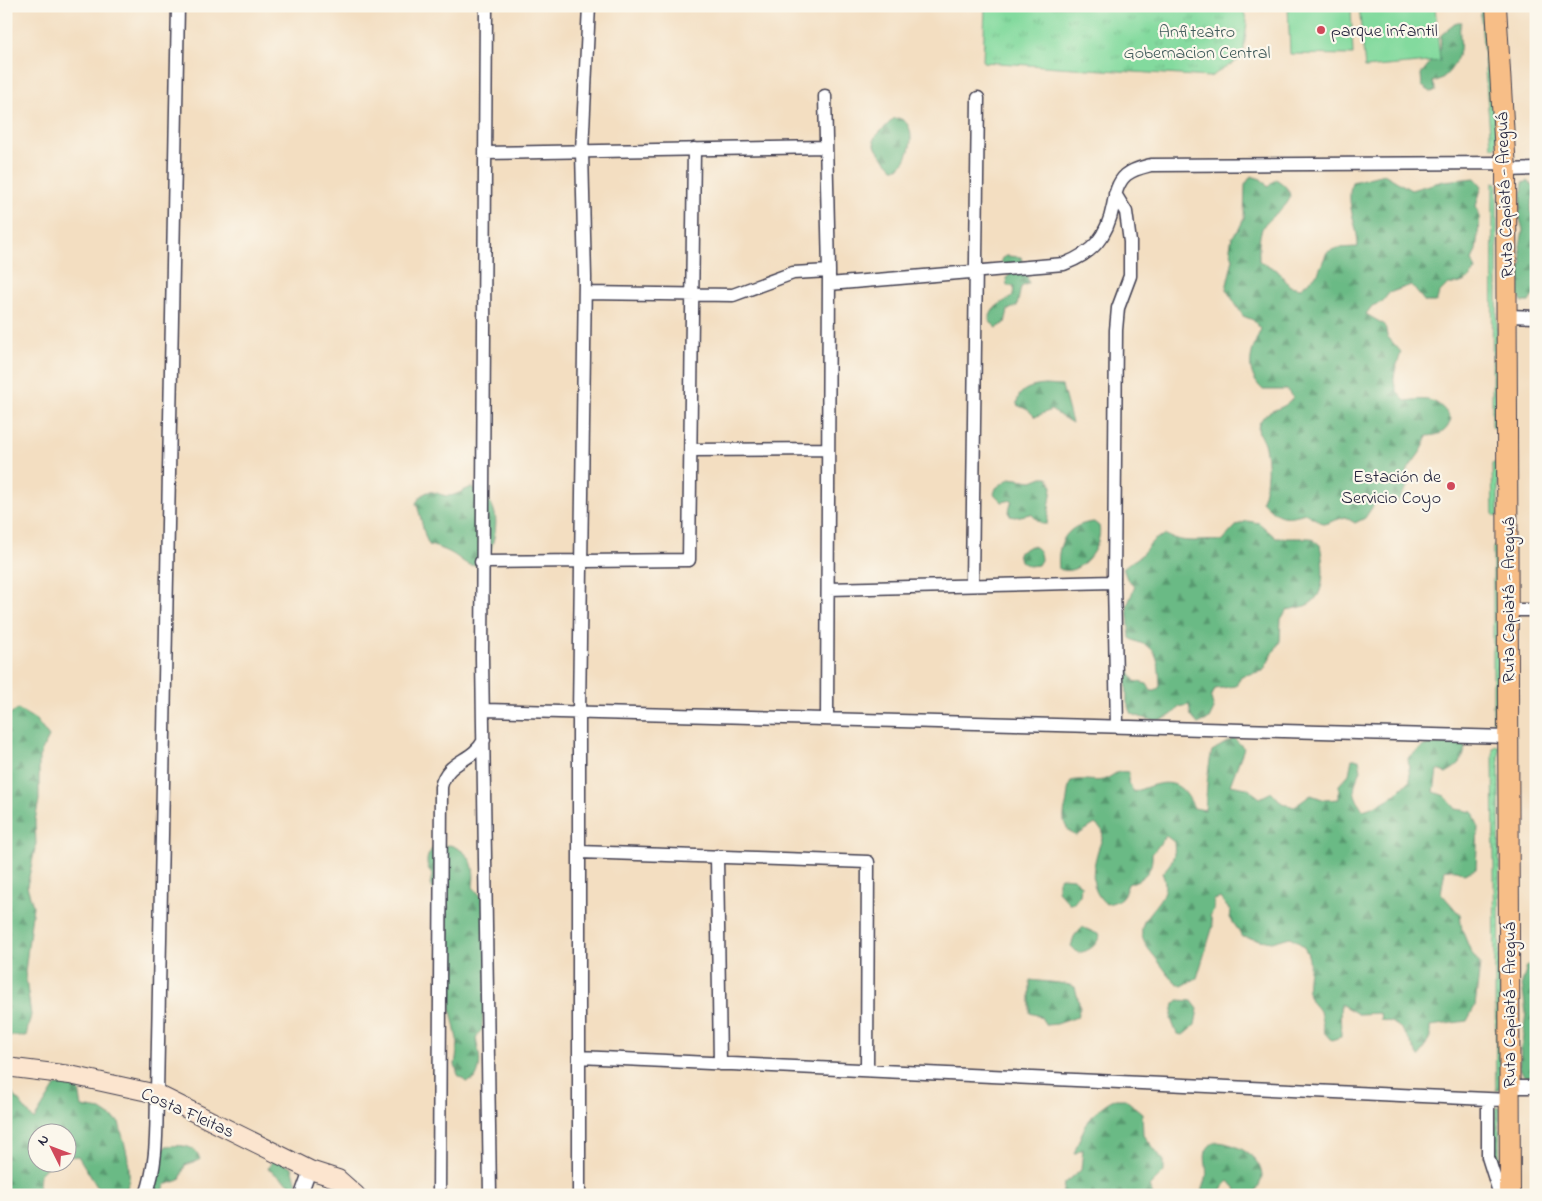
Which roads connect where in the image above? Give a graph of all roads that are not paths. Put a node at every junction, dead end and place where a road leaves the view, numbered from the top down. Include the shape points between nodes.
1 (178, 6) edge
2 (486, 6) edge
3 (589, 6) edge
4 (1496, 6) edge
5 (825, 96) dead end
6 (978, 98) dead end
7 (826, 147) junction
8 (694, 149) junction
9 (582, 151) junction
10 (485, 153) junction
11 (1506, 167) junction
12 (1536, 169) edge
13 (1115, 194) junction
14 (976, 270) junction
15 (828, 271) junction
16 (829, 284) junction
17 (585, 293) junction
18 (692, 294) junction
19 (1507, 316) junction
20 (1536, 317) edge
21 (827, 449) junction
22 (690, 450) junction
23 (582, 561) junction
24 (482, 562) junction
25 (1114, 582) junction
26 (972, 585) junction
27 (828, 588) junction
28 (1508, 610) junction
29 (1536, 610) edge
30 (484, 710) junction
31 (579, 712) junction
32 (828, 719) junction
33 (1117, 726) junction
34 (1508, 737) junction
35 (484, 740) junction
36 (579, 852) junction
37 (717, 856) junction
38 (579, 1058) junction
39 (720, 1064) junction
40 (6, 1067) edge
41 (867, 1070) junction
42 (1536, 1087) edge
43 (1509, 1093) junction
44 (157, 1094) junction
45 (1488, 1107) dead end
46 (310, 1170) junction
47 (146, 1195) edge
48 (301, 1195) edge
49 (356, 1195) edge
50 (439, 1195) edge
51 (490, 1195) edge
52 (579, 1195) edge
53 (1500, 1195) edge
54 (1510, 1195) edge

1 - 44 street
2 - 10 street
3 - 9 street
4 - 11 main road, Ruta Capiatá - Areguá
5 - 7 street
6 - 14 street
7 - 8 street
7 - 15 street
8 - 9 street
8 - 18 street
9 - 10 street
9 - 17 street
10 - 24 street
11 - 12 street
11 - 13 street via 1151,165 1127,174
11 - 19 main road, Ruta Capiatá - Areguá
13 - 14 street via 1111,217 1104,232 1084,256 1064,264
13 - 25 street via 1126,212 1130,276 1118,308 1116,330
14 - 16 street
14 - 26 street
15 - 16 street
15 - 18 street via 794,273 733,295
16 - 21 street
17 - 18 street
17 - 23 street
18 - 22 street
19 - 20 street
19 - 28 main road, Ruta Capiatá - Areguá
21 - 22 street
21 - 27 street
22 - 23 street via 689,560
23 - 24 street
23 - 31 street
24 - 30 street
25 - 26 street
25 - 33 street
26 - 27 street
27 - 32 street
28 - 29 street
28 - 34 main road, Ruta Capiatá - Areguá
30 - 31 street
30 - 35 street
31 - 32 street
31 - 36 street
32 - 33 street
33 - 34 street
34 - 43 main road, Ruta Capiatá - Areguá
35 - 50 street via 476,751 449,768 441,787
35 - 51 street
36 - 37 street
36 - 38 street
37 - 39 street
37 - 41 street via 868,862
38 - 39 street
38 - 52 street
39 - 41 street
40 - 44 main road, Costa Fleitas via 70,1075
41 - 43 street
42 - 43 street
43 - 54 main road, Ruta Capiatá - Areguá
44 - 46 main road, Costa Fleitas
44 - 47 street via 155,1158
45 - 53 street via 1488,1157
46 - 48 street
46 - 49 main road, Costa Fleitas via 338,1179

